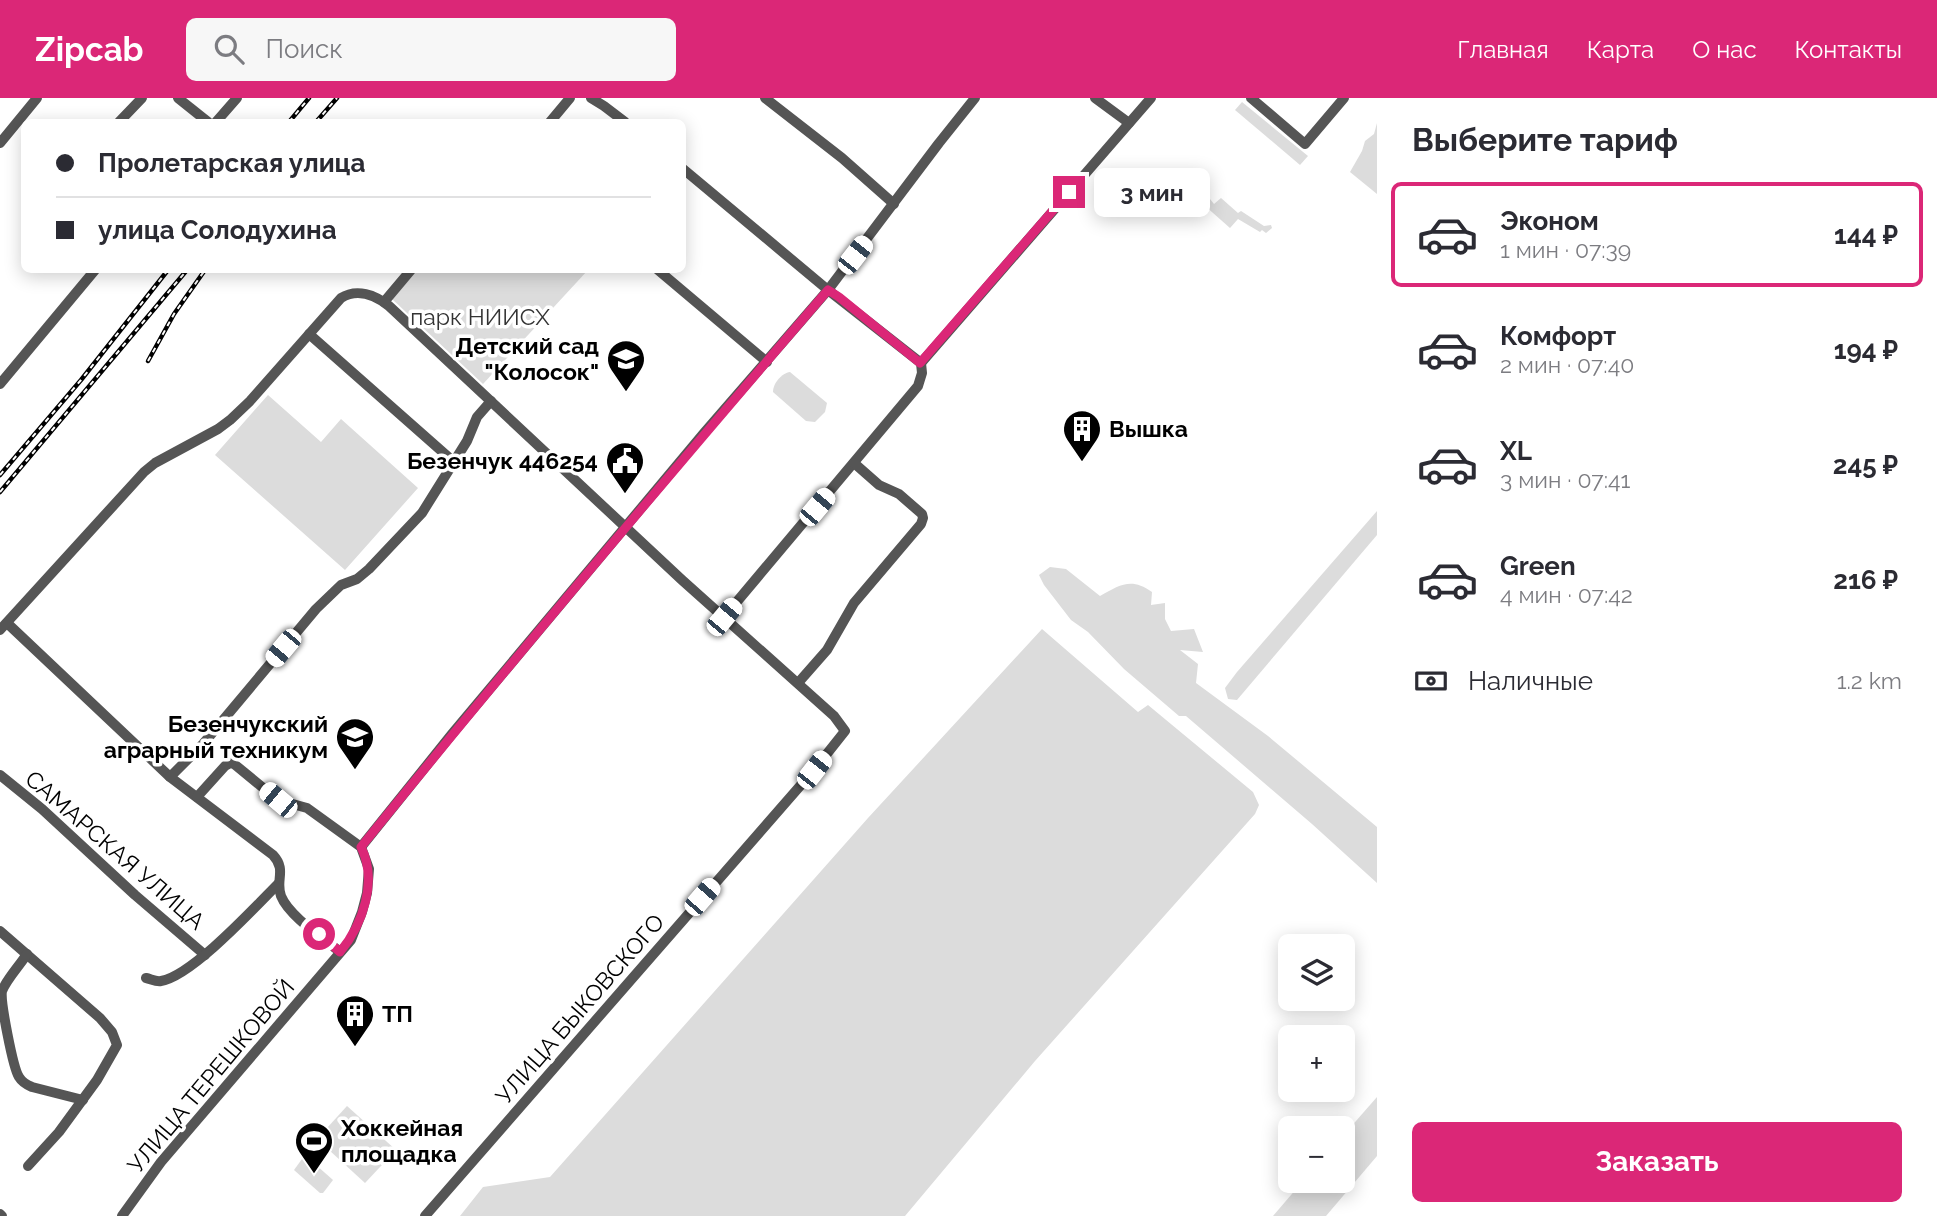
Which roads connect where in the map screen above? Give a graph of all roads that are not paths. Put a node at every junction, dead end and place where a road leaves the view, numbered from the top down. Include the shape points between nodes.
1 (37, 98) edge
2 (142, 98) edge
3 (178, 98) edge
4 (237, 98) edge
5 (570, 98) edge
6 (591, 98) edge
7 (975, 98) edge
8 (1095, 98) edge
9 (1151, 98) edge
10 (1251, 98) edge
11 (1344, 98) edge
12 (767, 99) edge
13 (122, 119) edge
14 (204, 119) edge
15 (219, 119) edge
16 (552, 119) edge
17 (621, 119) edge
18 (1129, 123) junction
19 (0, 143) edge
20 (686, 172) edge
21 (894, 204) junction
22 (92, 273) edge
23 (408, 273) edge
24 (663, 273) edge
25 (828, 290) junction
26 (384, 302) junction
27 (309, 334) junction
28 (767, 362) junction
29 (920, 363) junction
30 (0, 384) edge
31 (491, 401) junction
32 (454, 462) junction
33 (854, 463) junction
34 (625, 527) junction
35 (724, 617) junction
36 (3, 627) edge
37 (798, 684) junction
38 (0, 775) edge
39 (170, 777) junction
40 (197, 797) junction
41 (361, 847) junction
42 (279, 883) junction
43 (0, 931) edge
44 (340, 952) junction
45 (27, 954) junction
46 (205, 955) junction
47 (146, 978) dead end
48 (83, 1100) junction
49 (28, 1166) dead end
50 (122, 1216) edge
51 (425, 1216) edge

1 - 19 street
2 - 13 street
3 - 14 street
4 - 15 street
5 - 16 street
6 - 17 street
7 - 21 street
8 - 18 street
9 - 18 street
10 - 11 street via 1305,144
12 - 21 street
18 - 29 street
20 - 25 street
21 - 25 street
22 - 30 street
23 - 26 street
24 - 28 street
25 - 28 street
25 - 29 street
26 - 27 street via 366,294 345,295
26 - 31 street
27 - 32 street
27 - 36 street via 230,420 144,472
28 - 34 street
29 - 33 street via 918,386
31 - 32 street via 477,417
31 - 34 street
32 - 39 street via 422,513 369,569 341,585 316,609
33 - 35 street
33 - 37 street via 879,485 899,494 923,519 854,603 827,650
34 - 35 street
34 - 41 street
35 - 37 street
36 - 39 street
37 - 51 street, УЛИЦА БЫКОВСКОГО via 845,731
38 - 46 street, САМАРСКАЯ УЛИЦА
39 - 40 street
40 - 41 street via 225,766 234,764 278,800 307,807
40 - 42 street via 273,855 281,870
41 - 44 street, УЛИЦА ТЕРЕШКОВОЙ via 369,869 367,892 357,928
42 - 44 street via 289,907
42 - 46 street
43 - 45 street
44 - 50 street, УЛИЦА ТЕРЕШКОВОЙ via 161,1162
45 - 48 street via 100,1018 117,1045
45 - 48 street via 2,991 13,1062 24,1083
46 - 47 street via 180,974 159,982
48 - 49 street

